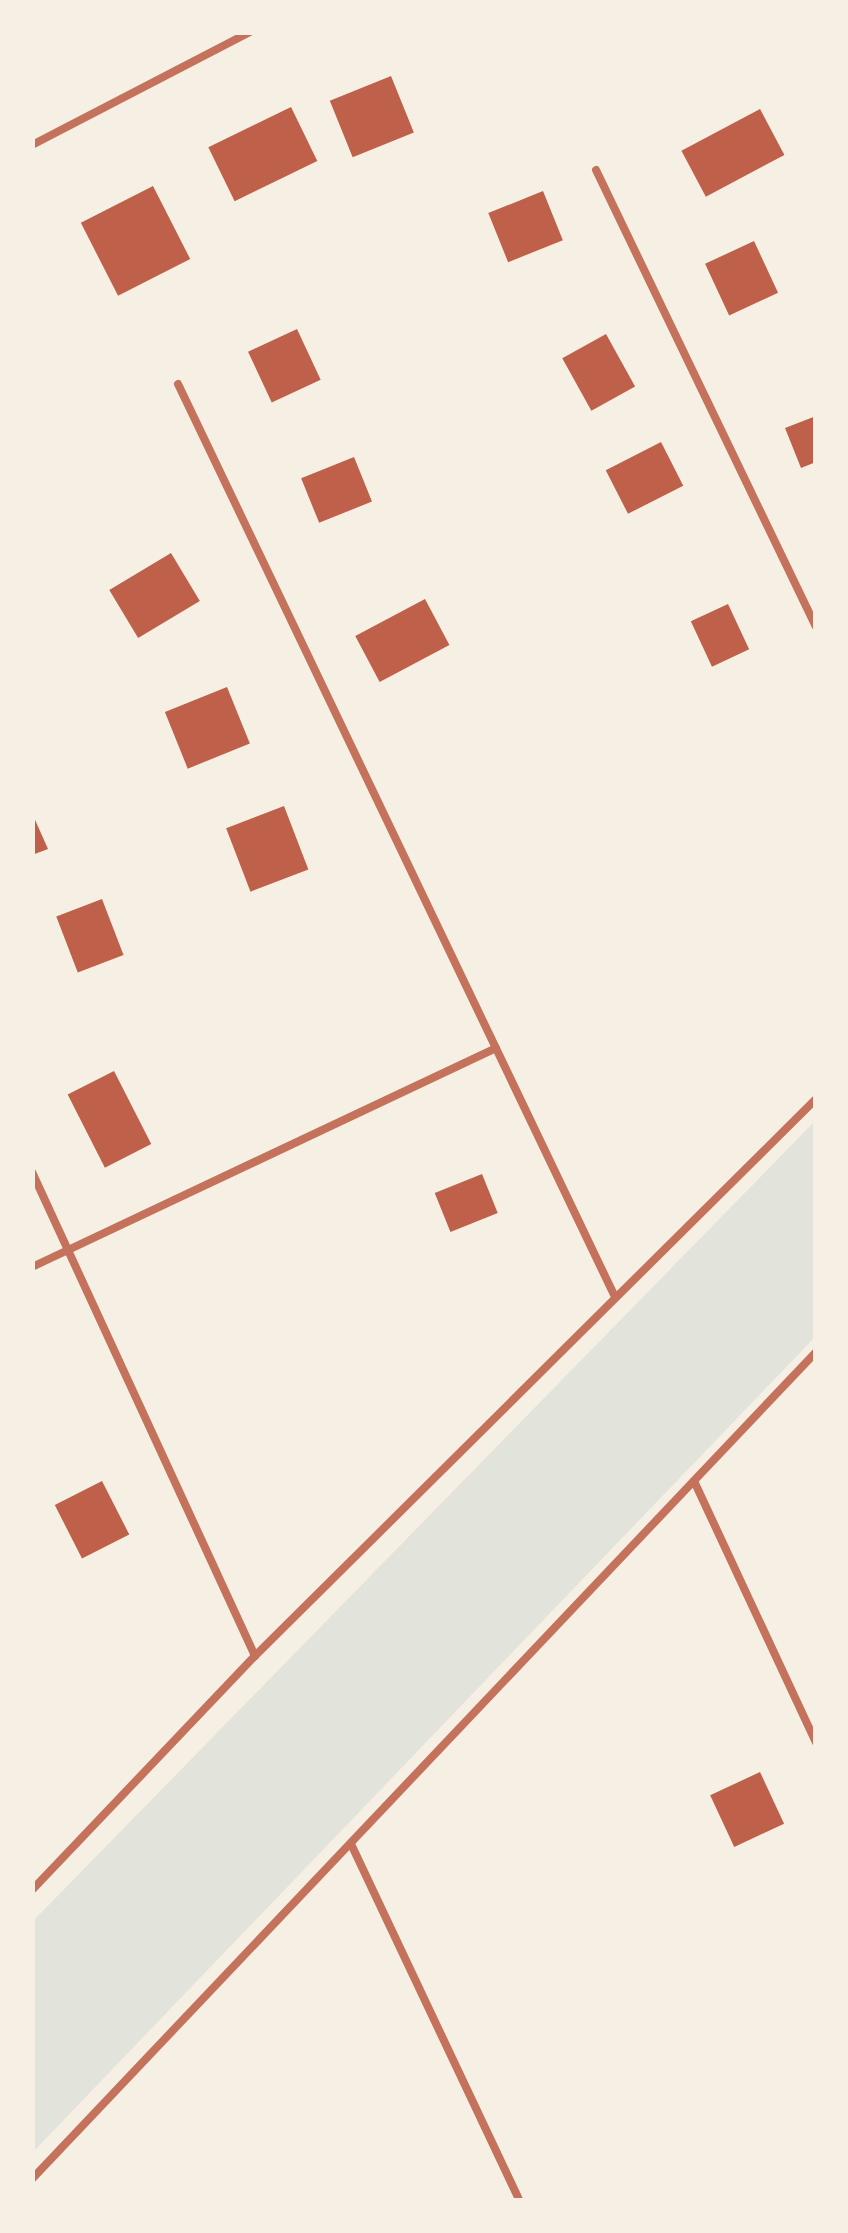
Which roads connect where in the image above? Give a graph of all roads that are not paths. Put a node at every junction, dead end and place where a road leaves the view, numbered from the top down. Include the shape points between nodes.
1 (250, 32) edge
2 (32, 145) edge
3 (596, 170) dead end
4 (178, 384) dead end
5 (816, 627) edge
6 (496, 1048) junction
7 (816, 1099) edge
8 (32, 1172) edge
9 (69, 1249) junction
10 (32, 1267) edge
11 (615, 1297) junction
12 (816, 1352) edge
13 (694, 1482) junction
14 (255, 1656) junction
15 (816, 1742) edge
16 (352, 1844) junction
17 (32, 1890) edge
18 (32, 2178) edge
19 (519, 2200) edge

1 - 2 lane
3 - 5 lane
4 - 6 lane
6 - 9 lane
6 - 11 lane
7 - 11 lane
8 - 9 lane
9 - 10 lane
9 - 14 lane
11 - 14 lane
12 - 13 lane
13 - 15 lane
13 - 16 lane
14 - 17 lane
16 - 18 lane
16 - 19 lane

